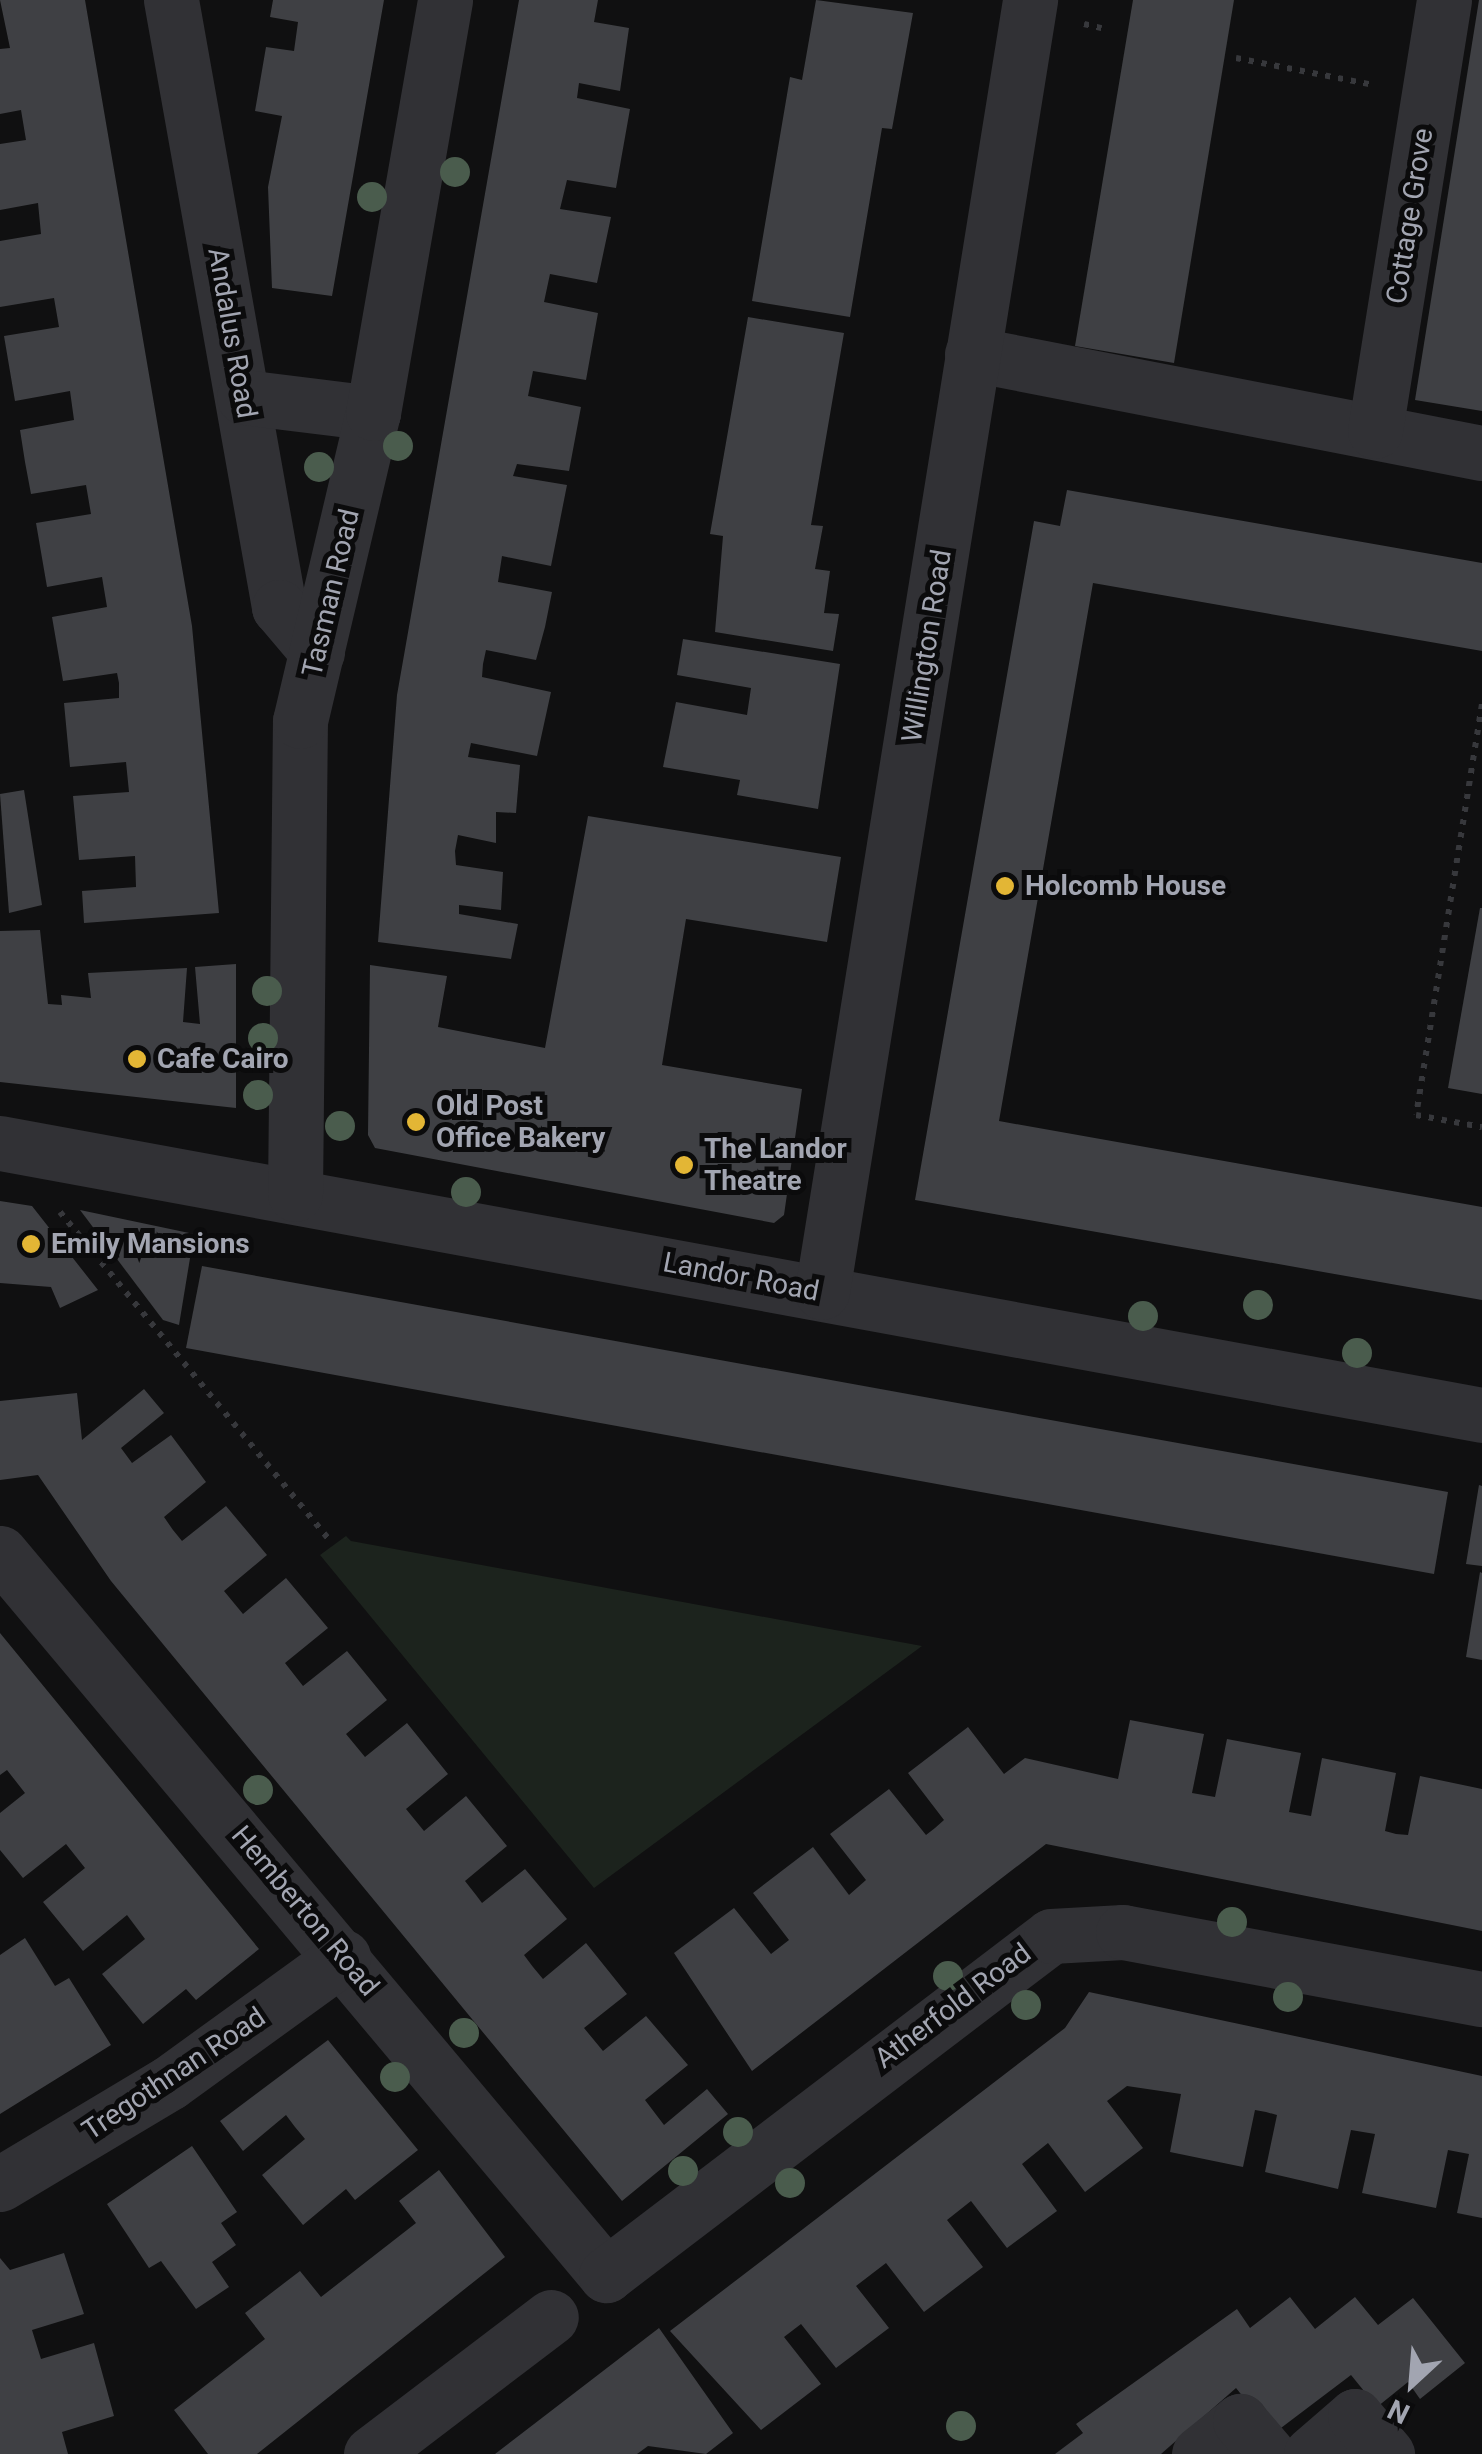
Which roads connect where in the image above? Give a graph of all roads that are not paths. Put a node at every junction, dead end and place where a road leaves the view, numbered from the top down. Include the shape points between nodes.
1 (172, 0) edge
2 (445, 0) edge
3 (1030, 0) edge
4 (1444, 0) edge
5 (972, 354) junction
6 (244, 397) junction
7 (373, 413) junction
8 (1375, 432) junction
9 (1482, 452) edge
10 (317, 652) junction
11 (0, 1143) edge
12 (295, 1194) junction
13 (822, 1292) junction
14 (1482, 1415) edge
15 (0, 1553) edge
16 (343, 1958) junction
17 (1482, 1999) edge
18 (0, 2184) edge
19 (606, 2275) joint
20 (551, 2317) dead end
21 (1371, 2435) edge
22 (372, 2454) edge
23 (1199, 2454) edge
24 (1268, 2454) edge
25 (1311, 2454) edge

1 - 6 street, Andalus Road
2 - 7 street, Tasman Road
3 - 5 street, Willington Road
4 - 8 street, Cottage Grove
5 - 8 street
5 - 13 street, Willington Road
6 - 7 street
6 - 10 street, Andalus Road via 279,606
7 - 10 street, Tasman Road
8 - 9 street
10 - 12 street, Tasman Road via 292,822
11 - 12 street, Landor Road
12 - 13 street, Landor Road
13 - 14 street, Landor Road
15 - 16 street, Hemberton Road
16 - 18 street, Tregothnan Road via 169,2084
16 - 19 street, Hemberton Road
17 - 19 street, Atherfold Road via 1123,1932 1052,1936
20 - 22 street
21 - 25 street
23 - 24 street via 1240,2421

